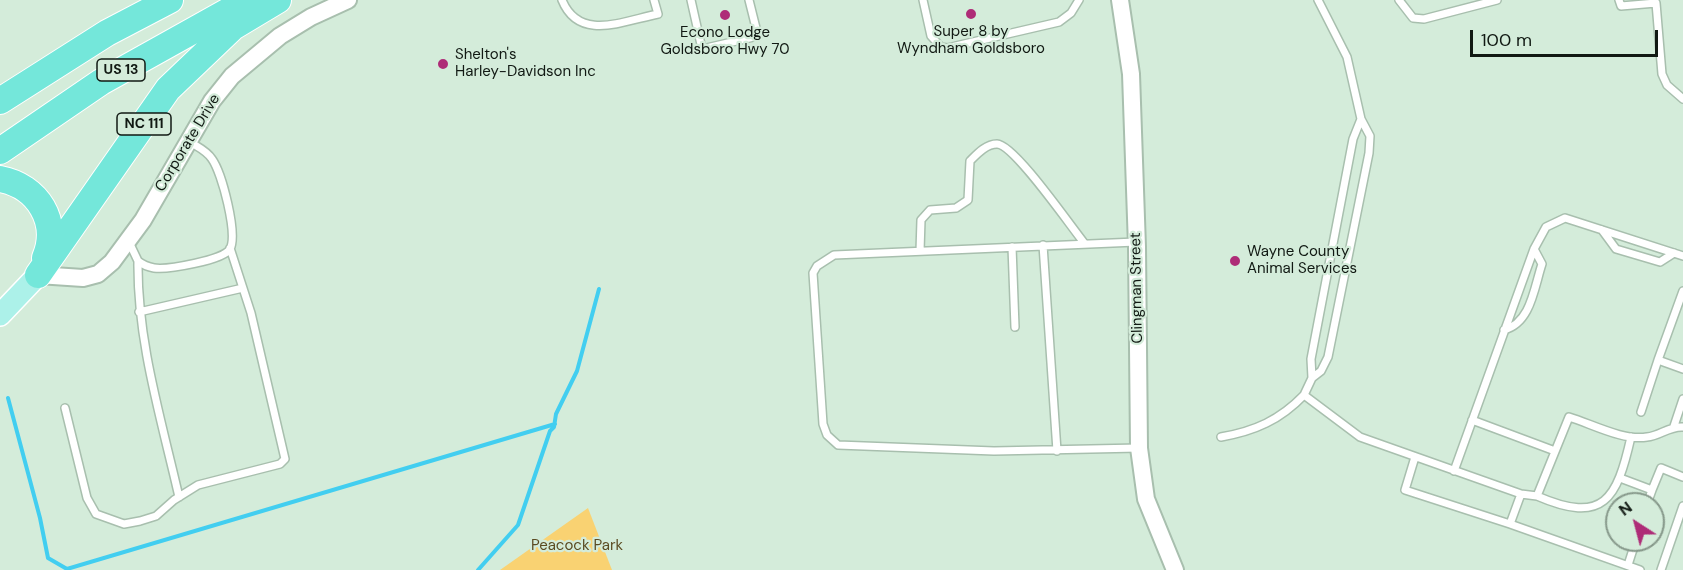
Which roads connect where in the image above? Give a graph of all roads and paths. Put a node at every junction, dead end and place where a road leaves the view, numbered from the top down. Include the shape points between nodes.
1 (170, 0) edge
2 (249, 0) edge
3 (278, 0) edge
4 (348, 0) edge
5 (562, 0) edge
6 (654, 0) edge
7 (691, 0) edge
8 (749, 0) edge
9 (923, 0) edge
10 (1079, 0) edge
11 (1120, 0) edge
12 (1318, 0) edge
13 (1399, 0) edge
14 (1497, 0) edge
15 (1619, 0) edge
16 (1683, 99) edge
17 (0, 101) edge
18 (1361, 120) junction
19 (188, 141) junction
20 (0, 152) edge
21 (0, 179) edge
22 (1602, 230) junction
23 (128, 239) junction
24 (1137, 242) junction
25 (1085, 244) junction
26 (1043, 245) junction
27 (1012, 247) junction
28 (230, 248) junction
29 (1534, 249) junction
30 (920, 251) junction
31 (1674, 253) junction
32 (1683, 255) edge
33 (138, 261) junction
34 (38, 275) junction
35 (243, 288) junction
36 (1683, 291) edge
37 (139, 312) junction
38 (0, 315) edge
39 (1015, 327) dead end
40 (1504, 330) junction
41 (1658, 360) junction
42 (1683, 369) edge
43 (1312, 378) junction
44 (1304, 395) junction
45 (1683, 399) edge
46 (65, 408) dead end
47 (1641, 412) dead end
48 (1472, 420) junction
49 (1674, 426) junction
50 (1683, 427) edge
51 (1221, 437) dead end
52 (1631, 437) junction
53 (1139, 448) junction
54 (1057, 451) junction
55 (1555, 451) junction
56 (1415, 457) junction
57 (1454, 471) junction
58 (1683, 477) edge
59 (1620, 478) junction
60 (1652, 490) joint
61 (1521, 494) junction
62 (179, 496) junction
63 (1538, 496) junction
64 (1683, 506) edge
65 (1510, 524) junction
66 (1632, 552) edge
67 (1628, 565) junction
68 (1175, 570) edge
69 (1640, 570) edge
70 (1662, 570) edge

1 - 17 highway, US 13 via 107,33
2 - 20 highway, US 13 via 101,82
3 - 34 highway, NC 111 via 232,27 168,89
4 - 19 street, Corporate Drive via 312,16 252,56 212,101
5 - 6 lane via 572,19 599,26 658,14
7 - 8 lane via 702,50 758,36
9 - 10 lane via 932,36 947,48 1059,22
11 - 24 street, Clingman Street via 1131,75
12 - 18 lane via 1347,57
13 - 14 lane via 1413,18 1424,19
15 - 16 lane via 1621,6 1656,3 1662,74 1667,85
18 - 43 lane via 1353,139 1311,359
18 - 43 lane via 1370,136 1369,153 1328,357
19 - 23 street, Corporate Drive
19 - 28 lane via 209,154 217,168 231,225
21 - 34 highway via 23,186 46,212 50,245
22 - 29 lane via 1565,218 1546,227
22 - 31 lane
22 - 31 lane via 1616,249 1659,262
23 - 33 lane
23 - 34 street, Corporate Drive via 98,274 83,278
24 - 25 lane
24 - 53 street, Clingman Street
25 - 26 lane
25 - 30 lane via 1019,158 1005,146 995,144 980,150 970,161 968,200 956,208 930,210 921,220
26 - 27 lane
26 - 54 lane
27 - 30 lane
27 - 39 lane
28 - 33 lane via 222,256 168,268 153,268
28 - 35 lane
29 - 40 lane
29 - 40 lane via 1542,264 1526,312 1519,324
30 - 54 lane via 834,255 813,273 823,424 827,435 838,445
31 - 32 lane
33 - 37 lane
34 - 38 main road, NC 111
35 - 37 lane
35 - 62 lane via 285,459 280,464 198,485
36 - 41 lane
37 - 62 lane
40 - 48 lane
41 - 42 lane
41 - 47 lane
43 - 44 lane
44 - 51 lane via 1286,414 1244,433
44 - 56 lane via 1360,437
45 - 49 lane
46 - 62 lane via 87,498 96,514 124,524 140,521 156,516
48 - 55 lane
48 - 57 lane
49 - 50 lane
49 - 52 lane via 1648,437
52 - 55 lane via 1569,417
52 - 59 lane
53 - 54 lane
53 - 68 street, Clingman Street via 1146,499
55 - 63 lane
56 - 57 lane
56 - 65 lane via 1405,490
57 - 61 lane
58 - 60 lane via 1661,468
59 - 60 lane
59 - 63 lane via 1615,490 1592,507 1563,507
61 - 63 lane
61 - 65 lane
64 - 70 lane
65 - 67 lane
66 - 67 lane
67 - 69 lane

